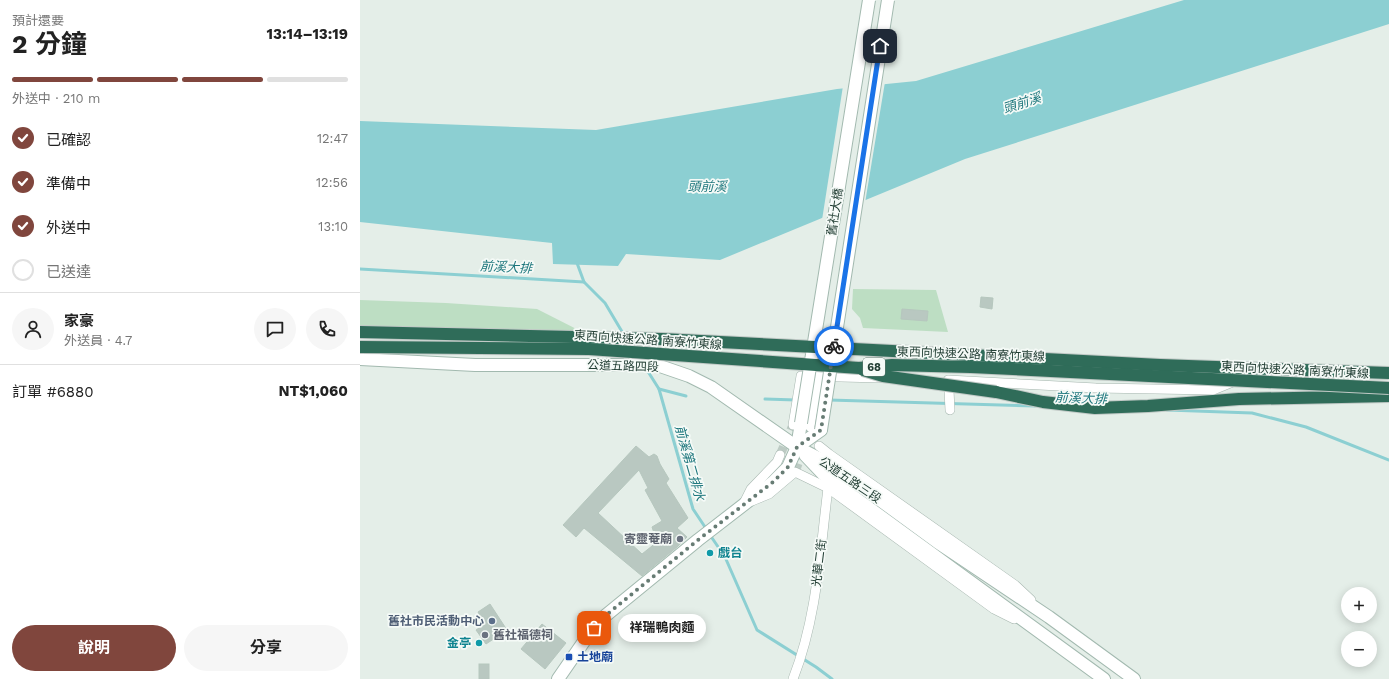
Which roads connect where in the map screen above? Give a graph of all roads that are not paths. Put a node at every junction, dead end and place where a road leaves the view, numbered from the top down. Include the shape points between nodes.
1 (869, 0) edge
2 (888, 0) edge
3 (360, 332) edge
4 (360, 347) edge
5 (360, 354) edge
6 (360, 359) edge
7 (475, 365) junction
8 (858, 368) junction
9 (819, 376) junction
10 (918, 380) junction
11 (979, 381) junction
12 (1388, 386) edge
13 (949, 390) junction
14 (950, 410) dead end
15 (806, 426) junction
16 (819, 446) dead end
17 (797, 447) junction
18 (780, 455) tunnel mouth
19 (828, 488) junction
20 (742, 506) junction
21 (1049, 617) junction
22 (1035, 629) junction
23 (558, 679) edge
24 (793, 679) edge
25 (1104, 679) edge
26 (1134, 679) edge

1 - 15 street, 舊社大橋, bridge
2 - 15 street, 舊社大橋, bridge
3 - 12 highway, 東西向快速公路 南寮竹東線 / 68, bridge via 662,339 1160,365
4 - 8 highway, 東西向快速公路 南寮竹東線 / 68, bridge via 589,349
5 - 7 street, 公道五路四段 via 463,358
6 - 7 street, 公道五路四段
7 - 17 street, 公道五路四段 via 657,365 711,387
8 - 12 highway, 東西向快速公路 南寮竹東線 / 68, bridge via 892,365 971,367
8 - 12 highway, bridge via 883,376 1095,408 1239,399 1316,398
9 - 10 street
9 - 15 street via 814,410
9 - 15 street via 801,376 797,407
10 - 11 street
10 - 13 street
11 - 12 street via 1096,388 1192,390 1213,390 1241,378
11 - 13 street
13 - 14 street
15 - 17 street
15 - 17 street
16 - 21 street, 公道五路三段 via 1015,585
17 - 20 street via 788,467
17 - 21 street, 公道五路三段 via 832,465 937,542
17 - 22 street, 公道五路三段 via 824,475
18 - 20 street via 751,489
19 - 20 street, 公道五路三段 via 795,472 769,494
19 - 22 street, 公道五路三段 via 994,609
19 - 24 street, 光華二街 via 813,609 807,638
20 - 23 street via 605,616
21 - 26 street, 公道五路三段
22 - 25 street, 公道五路三段

